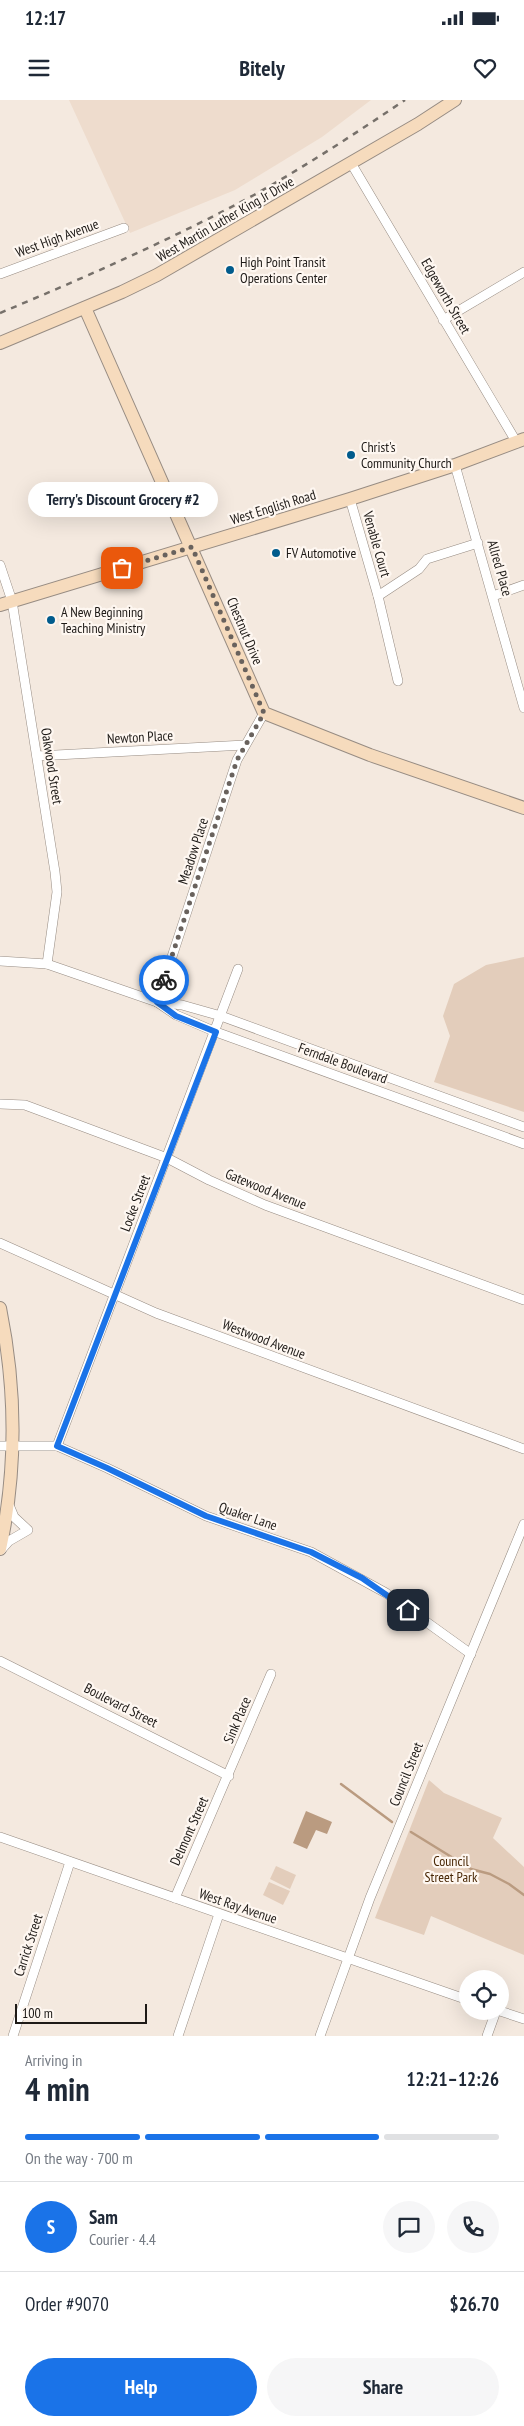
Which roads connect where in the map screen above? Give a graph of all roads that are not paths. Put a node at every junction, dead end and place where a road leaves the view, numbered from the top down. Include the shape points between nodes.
1 (455, 100) edge
2 (351, 163) junction
3 (124, 228) dead end
4 (524, 272) edge
5 (0, 274) edge
6 (85, 308) junction
7 (443, 320) junction
8 (0, 343) edge
9 (520, 441) edge
10 (455, 465) junction
11 (350, 499) junction
12 (478, 543) junction
13 (192, 547) junction
14 (1, 569) edge
15 (524, 586) edge
16 (378, 596) junction
17 (493, 596) junction
18 (6, 603) edge
19 (398, 681) dead end
20 (524, 708) edge
21 (264, 713) junction
22 (245, 745) junction
23 (37, 756) junction
24 (524, 808) edge
25 (0, 961) edge
26 (46, 964) junction
27 (238, 969) dead end
28 (157, 1002) junction
29 (221, 1016) junction
30 (216, 1032) junction
31 (0, 1104) edge
32 (524, 1127) edge
33 (524, 1144) edge
34 (167, 1158) junction
35 (0, 1242) edge
36 (114, 1295) junction
37 (524, 1300) edge
38 (0, 1308) edge
39 (6, 1446) edge
40 (57, 1446) junction
41 (524, 1449) edge
42 (8, 1499) junction
43 (524, 1524) edge
44 (0, 1551) edge
45 (471, 1654) junction
46 (0, 1661) edge
47 (271, 1674) dead end
48 (229, 1776) junction
49 (0, 1837) edge
50 (70, 1862) junction
51 (175, 1898) junction
52 (218, 1914) junction
53 (348, 1958) junction
54 (459, 1997) edge
55 (509, 2014) edge
56 (524, 2019) edge
57 (493, 2020) edge
58 (12, 2036) edge
59 (178, 2036) edge
60 (320, 2036) edge
61 (487, 2036) edge

1 - 2 main road, West Martin Luther King Jr Drive
2 - 6 main road, West Martin Luther King Jr Drive via 157,276
2 - 7 street, Edgeworth Street
3 - 5 street, West High Avenue
4 - 7 street
6 - 8 main road, West Martin Luther King Jr Drive
6 - 13 main road, Chestnut Drive
7 - 9 street, Edgeworth Street
9 - 10 main road, West English Road
10 - 11 main road, West English Road
10 - 12 street, Allred Place
11 - 13 main road, West English Road
11 - 16 street, Venable Court
12 - 16 street, Venable Court via 428,559 419,569
12 - 17 street, Allred Place
13 - 18 main road, West English Road
13 - 21 main road, Chestnut Drive
14 - 18 street, Oakwood Street
15 - 17 street
16 - 19 street, Venable Court
17 - 20 street, Allred Place
18 - 23 street, Oakwood Street
21 - 22 street, Meadow Place
21 - 24 main road via 370,756
22 - 23 street, Newton Place
22 - 28 street, Meadow Place via 237,760
23 - 26 street, Oakwood Street via 57,892
25 - 26 street, Ferndale Boulevard
26 - 28 street, Ferndale Boulevard
27 - 29 street, Locke Street
28 - 29 street, Ferndale Boulevard
28 - 30 street, Ferndale Boulevard via 176,1016
29 - 30 street, Locke Street
29 - 32 street, Ferndale Boulevard
30 - 33 street, Ferndale Boulevard
30 - 34 street, Locke Street
31 - 34 street, Gatewood Avenue via 25,1105
34 - 36 street, Locke Street
34 - 37 street, Gatewood Avenue via 266,1205
35 - 36 street, Westwood Avenue
36 - 40 street, Locke Street
36 - 41 street, Westwood Avenue via 266,1355
38 - 39 main road via 12,1396
39 - 40 street, Quaker Lane
39 - 42 main road
40 - 45 street, Quaker Lane via 206,1516 329,1560 386,1593
42 - 44 main road
42 - 44 street via 14,1517 28,1530 9,1541
43 - 45 street, Council Street
45 - 53 street, Council Street
46 - 48 street, Boulevard Street
47 - 48 street, Sink Place
48 - 51 street, Delmont Street
49 - 50 street, West Ray Avenue
50 - 51 street, West Ray Avenue
50 - 58 street, Carrick Street
51 - 52 street, West Ray Avenue
52 - 53 street, West Ray Avenue
52 - 59 street
53 - 54 street, West Ray Avenue
53 - 60 street, Council Street
55 - 56 street
57 - 61 street

